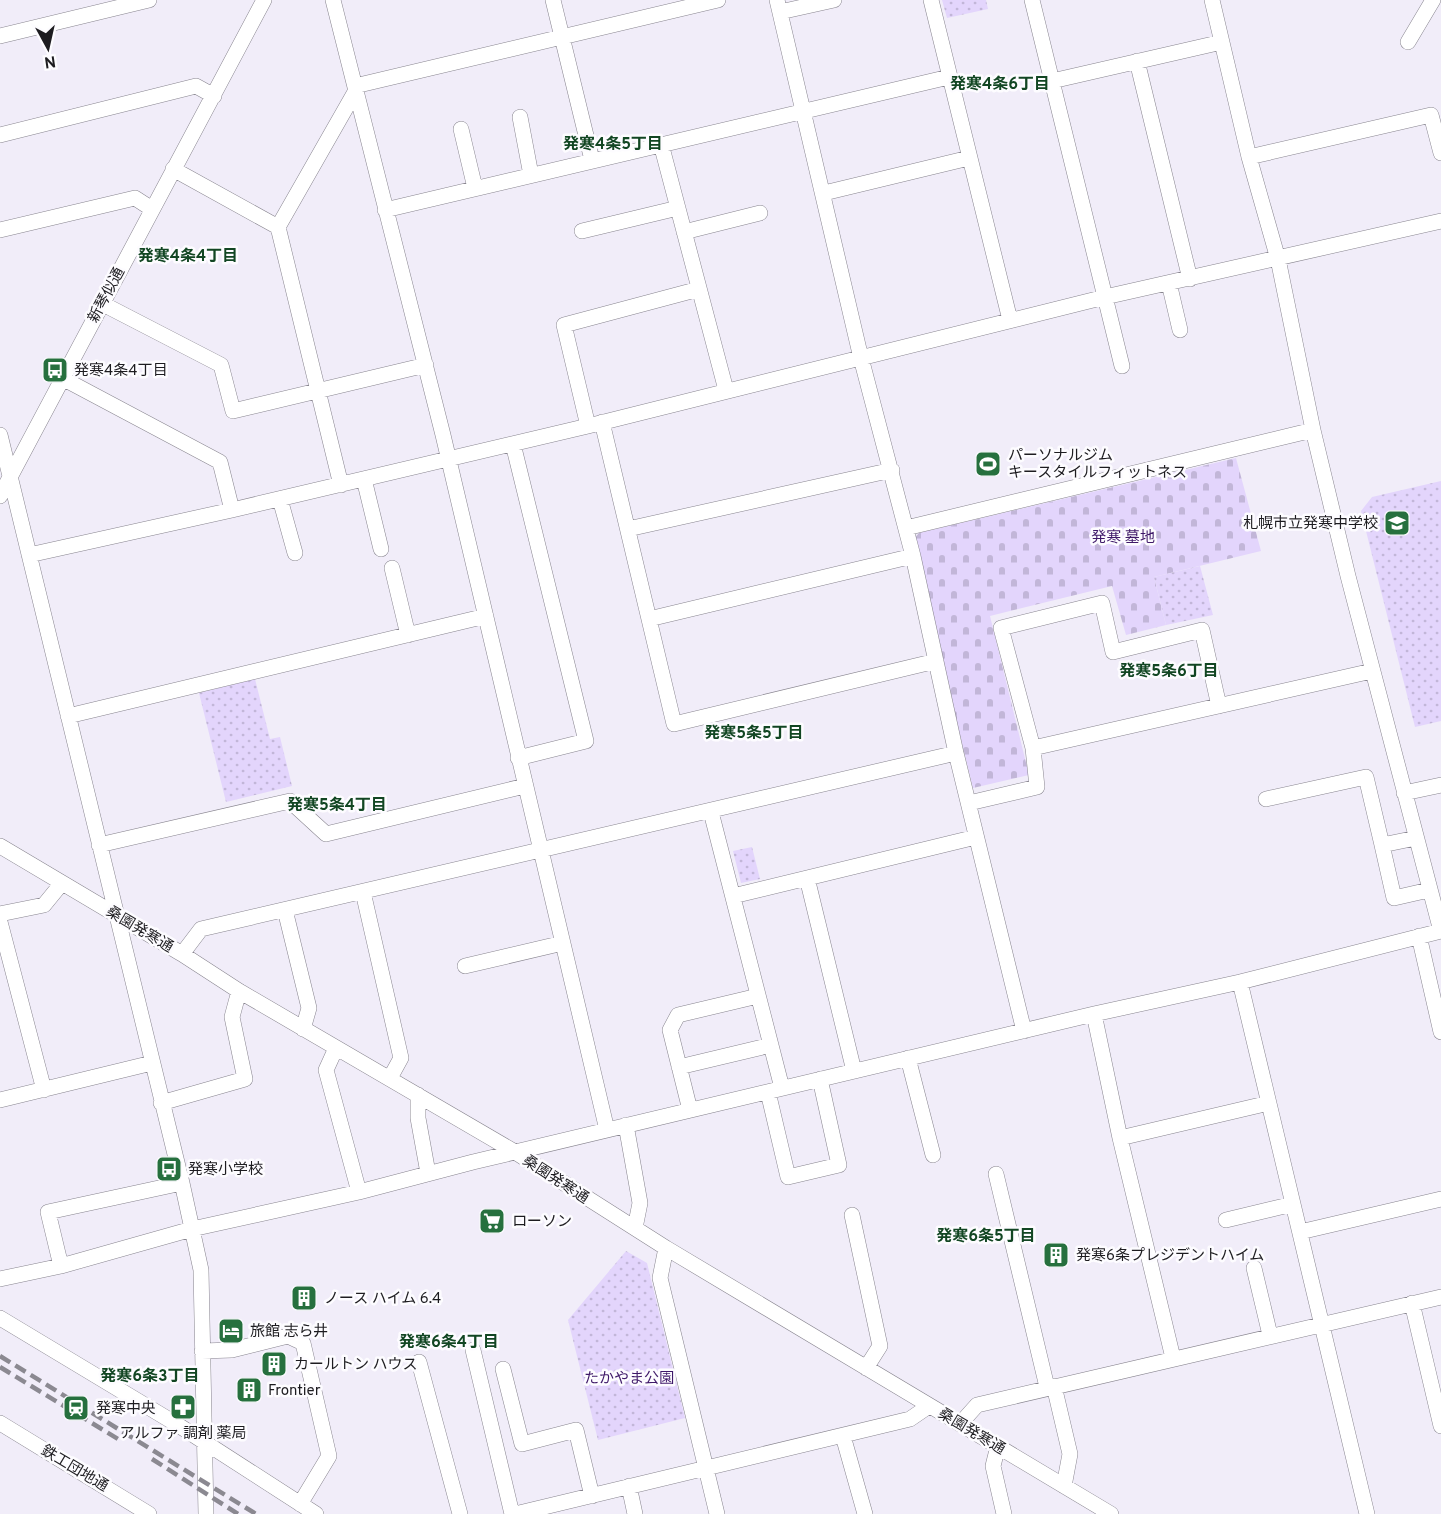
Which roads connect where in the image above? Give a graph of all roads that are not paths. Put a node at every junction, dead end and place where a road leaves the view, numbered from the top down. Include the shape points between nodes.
1 (149, 0) edge
2 (264, 0) edge
3 (333, 0) edge
4 (554, 0) edge
5 (718, 0) edge
6 (834, 0) edge
7 (931, 0) edge
8 (1032, 0) edge
9 (1212, 0) edge
10 (1433, 0) edge
11 (105, 5) edge
12 (778, 6) edge
13 (0, 36) edge
14 (562, 38) junction
15 (1222, 42) junction
16 (1408, 42) dead end
17 (1137, 61) junction
18 (949, 77) junction
19 (1052, 81) junction
20 (355, 92) junction
21 (214, 96) junction
22 (804, 110) junction
23 (520, 117) dead end
24 (461, 129) dead end
25 (0, 135) edge
26 (661, 144) junction
27 (1441, 153) edge
28 (1249, 157) junction
29 (969, 158) junction
30 (592, 160) junction
31 (173, 169) junction
32 (531, 175) junction
33 (475, 188) junction
34 (824, 193) junction
35 (678, 208) junction
36 (152, 209) junction
37 (386, 210) junction
38 (760, 213) dead end
39 (1441, 221) edge
40 (278, 227) junction
41 (0, 230) edge
42 (582, 231) dead end
43 (684, 232) junction
44 (1278, 259) junction
45 (1190, 279) junction
46 (1168, 283) junction
47 (699, 289) junction
48 (1105, 297) junction
49 (101, 303) junction
50 (1010, 320) junction
51 (1180, 330) dead end
52 (861, 358) junction
53 (426, 365) junction
54 (1122, 366) dead end
55 (62, 378) junction
56 (726, 390) junction
57 (318, 391) junction
58 (595, 424) junction
59 (1313, 430) junction
60 (0, 435) edge
61 (513, 444) junction
62 (449, 459) junction
63 (892, 470) junction
64 (10, 475) junction
65 (364, 479) junction
66 (341, 485) junction
67 (0, 496) edge
68 (280, 499) junction
69 (232, 510) junction
70 (906, 528) junction
71 (628, 529) junction
72 (381, 549) dead end
73 (295, 553) dead end
74 (29, 555) junction
75 (913, 556) junction
76 (392, 568) dead end
77 (486, 616) junction
78 (649, 619) junction
79 (408, 635) junction
80 (936, 661) junction
81 (1372, 671) junction
82 (1219, 706) junction
83 (68, 716) junction
84 (1033, 748) junction
85 (956, 753) junction
86 (518, 758) junction
87 (1441, 785) edge
88 (525, 786) junction
89 (1404, 793) junction
90 (1266, 799) dead end
91 (969, 803) junction
92 (711, 812) junction
93 (976, 837) junction
94 (1416, 838) junction
95 (99, 845) junction
96 (1382, 845) junction
97 (0, 846) edge
98 (540, 849) junction
99 (807, 878) junction
100 (62, 883) junction
101 (1429, 890) junction
102 (363, 892) junction
103 (733, 896) junction
104 (285, 910) junction
105 (0, 914) edge
106 (117, 915) junction
107 (0, 922) edge
108 (1441, 931) edge
109 (1419, 936) junction
110 (563, 943) junction
111 (182, 954) junction
112 (465, 966) dead end
113 (1240, 982) junction
114 (239, 991) junction
115 (758, 996) junction
116 (1094, 1014) junction
117 (303, 1029) junction
118 (1024, 1031) junction
119 (1441, 1032) edge
120 (771, 1045) junction
121 (336, 1048) junction
122 (908, 1058) junction
123 (152, 1063) junction
124 (679, 1067) junction
125 (854, 1071) junction
126 (390, 1078) junction
127 (820, 1079) junction
128 (44, 1090) junction
129 (775, 1090) junction
130 (418, 1095) junction
131 (0, 1100) edge
132 (1269, 1103) junction
133 (162, 1104) junction
134 (690, 1110) junction
135 (626, 1125) junction
136 (607, 1130) junction
137 (1120, 1138) junction
138 (515, 1152) junction
139 (933, 1155) dead end
140 (428, 1173) junction
141 (996, 1174) dead end
142 (182, 1183) junction
143 (359, 1192) junction
144 (1441, 1199) edge
145 (1293, 1204) junction
146 (852, 1215) dead end
147 (1226, 1220) dead end
148 (635, 1228) junction
149 (192, 1229) junction
150 (1300, 1232) junction
151 (666, 1248) junction
152 (61, 1266) junction
153 (1254, 1268) dead end
154 (0, 1279) edge
155 (1441, 1296) edge
156 (1413, 1303) junction
157 (0, 1318) edge
158 (1322, 1323) junction
159 (1270, 1335) junction
160 (473, 1350) dead end
161 (202, 1352) junction
162 (1173, 1358) junction
163 (419, 1362) dead end
164 (866, 1368) junction
165 (503, 1369) dead end
166 (1051, 1387) junction
167 (930, 1406) junction
168 (0, 1423) edge
169 (960, 1424) junction
170 (1441, 1426) edge
171 (843, 1436) junction
172 (205, 1442) junction
173 (998, 1446) junction
174 (706, 1467) junction
175 (629, 1486) junction
176 (1064, 1486) junction
177 (592, 1497) junction
178 (300, 1504) junction
179 (149, 1514) edge
180 (206, 1514) edge
181 (316, 1514) edge
182 (460, 1514) edge
183 (514, 1514) edge
184 (635, 1514) edge
185 (717, 1514) edge
186 (865, 1514) edge
187 (1004, 1514) edge
188 (1111, 1514) edge
189 (1367, 1514) edge

1 - 11 street
2 - 21 street, 新琴似通
3 - 20 street
4 - 14 street
5 - 14 street
6 - 12 street
7 - 18 street
8 - 19 street
9 - 15 street
10 - 16 street
11 - 13 street
12 - 22 street
14 - 20 street via 359,85
14 - 30 street
15 - 17 street
15 - 28 street
17 - 19 street
17 - 45 street
18 - 22 street
18 - 29 street
19 - 48 street
20 - 37 street
20 - 40 street
21 - 25 street via 196,86
21 - 31 street, 新琴似通
22 - 26 street
22 - 34 street
23 - 32 street
24 - 33 street
26 - 30 street
26 - 35 street
27 - 28 street via 1431,115
28 - 44 street
29 - 34 street
29 - 50 street
30 - 32 street
31 - 36 street, 新琴似通
31 - 40 street
32 - 33 street
33 - 37 street
34 - 52 street
35 - 42 street
35 - 43 street
36 - 41 street via 135,198
36 - 49 street, 新琴似通
37 - 53 street
38 - 43 street
39 - 44 street
40 - 57 street
43 - 47 street
44 - 45 street
44 - 59 street
45 - 46 street
46 - 48 street
46 - 51 street
47 - 56 street
47 - 58 street via 564,325
48 - 50 street
48 - 54 street
49 - 55 street, 新琴似通
49 - 57 street via 221,365 233,411
50 - 52 street
52 - 56 street
52 - 63 street
53 - 57 street
53 - 62 street
55 - 64 street, 新琴似通
55 - 69 street via 220,462
56 - 58 street
57 - 66 street
58 - 61 street
58 - 71 street
59 - 70 street
59 - 81 street
60 - 64 street
61 - 62 street
61 - 86 street via 586,741
62 - 65 street
62 - 77 street
63 - 70 street
63 - 71 street
64 - 67 street, 新琴似通
64 - 74 street
65 - 66 street
65 - 72 street
66 - 68 street
68 - 69 street
68 - 73 street
69 - 74 street
70 - 75 street
71 - 78 street
74 - 83 street
75 - 78 street
75 - 80 street
76 - 79 street
77 - 79 street
77 - 86 street
78 - 80 street via 674,724
79 - 83 street
80 - 85 street
81 - 82 street
81 - 89 street
82 - 84 street
82 - 84 street via 1202,630 1113,652 1102,603 1001,628
83 - 95 street
84 - 91 street via 1037,787
85 - 91 street
85 - 92 street
86 - 88 street
87 - 89 street
88 - 95 street via 326,834 290,801
88 - 98 street
89 - 94 street
90 - 96 street via 1366,777
91 - 93 street
92 - 98 street
92 - 103 street
93 - 99 street
93 - 118 street
94 - 96 street
94 - 101 street
95 - 106 street
96 - 101 street via 1394,898
97 - 100 street, 桑園発寒通
98 - 102 street
98 - 110 street
99 - 103 street
99 - 125 street
100 - 105 street via 44,905
100 - 106 street, 桑園発寒通
101 - 108 street
102 - 104 street
102 - 126 street via 401,1058
103 - 115 street
104 - 111 street via 201,929
104 - 117 street via 309,1008
106 - 111 street, 桑園発寒通
106 - 123 street
107 - 128 street
108 - 109 street
109 - 113 street
109 - 119 street
110 - 112 street
110 - 136 street
111 - 114 street, 桑園発寒通
113 - 116 street
113 - 132 street
114 - 117 street, 桑園発寒通
114 - 133 street via 232,1017 245,1079
115 - 120 street
115 - 124 street via 678,1015 670,1030
116 - 118 street
116 - 137 street
117 - 121 street, 桑園発寒通
118 - 122 street
120 - 124 street
120 - 129 street
121 - 126 street, 桑園発寒通
121 - 143 street via 326,1070
122 - 125 street
122 - 139 street
123 - 128 street
123 - 133 street
124 - 134 street
125 - 127 street
126 - 130 street, 桑園発寒通
127 - 129 street
127 - 129 street via 839,1165 788,1177
128 - 131 street
129 - 134 street
130 - 138 street, 桑園発寒通
130 - 140 street
132 - 137 street
132 - 145 street
133 - 142 street
134 - 135 street
135 - 136 street
135 - 148 street via 640,1203
136 - 138 street
137 - 162 street
138 - 140 street
138 - 148 street, 桑園発寒通
140 - 143 street
141 - 166 street
142 - 149 street
142 - 152 street via 48,1212
143 - 149 street
144 - 150 street
145 - 147 street
145 - 150 street
146 - 164 street via 880,1346
148 - 151 street, 桑園発寒通
149 - 152 street
149 - 161 street via 201,1270
150 - 158 street
151 - 164 street, 桑園発寒通
151 - 174 street via 660,1278
152 - 154 street
153 - 159 street
155 - 156 street
156 - 158 street
156 - 170 street
157 - 172 street
158 - 159 street
158 - 189 street
159 - 162 street
160 - 183 street
161 - 172 street
161 - 178 street via 232,1350 288,1336 303,1343 329,1456
162 - 166 street
163 - 182 street
164 - 167 street, 桑園発寒通
165 - 177 street via 522,1444 576,1430
166 - 169 street via 977,1404
166 - 176 street via 1070,1454
167 - 169 street, 桑園発寒通
167 - 171 street via 910,1419
168 - 179 street, 鉄工団地通
169 - 173 street, 桑園発寒通
171 - 174 street
171 - 186 street
172 - 178 street
172 - 180 street
173 - 176 street, 桑園発寒通
173 - 187 street via 993,1466
174 - 175 street
174 - 185 street
175 - 177 street
175 - 184 street
176 - 188 street, 桑園発寒通
177 - 183 street
178 - 181 street

